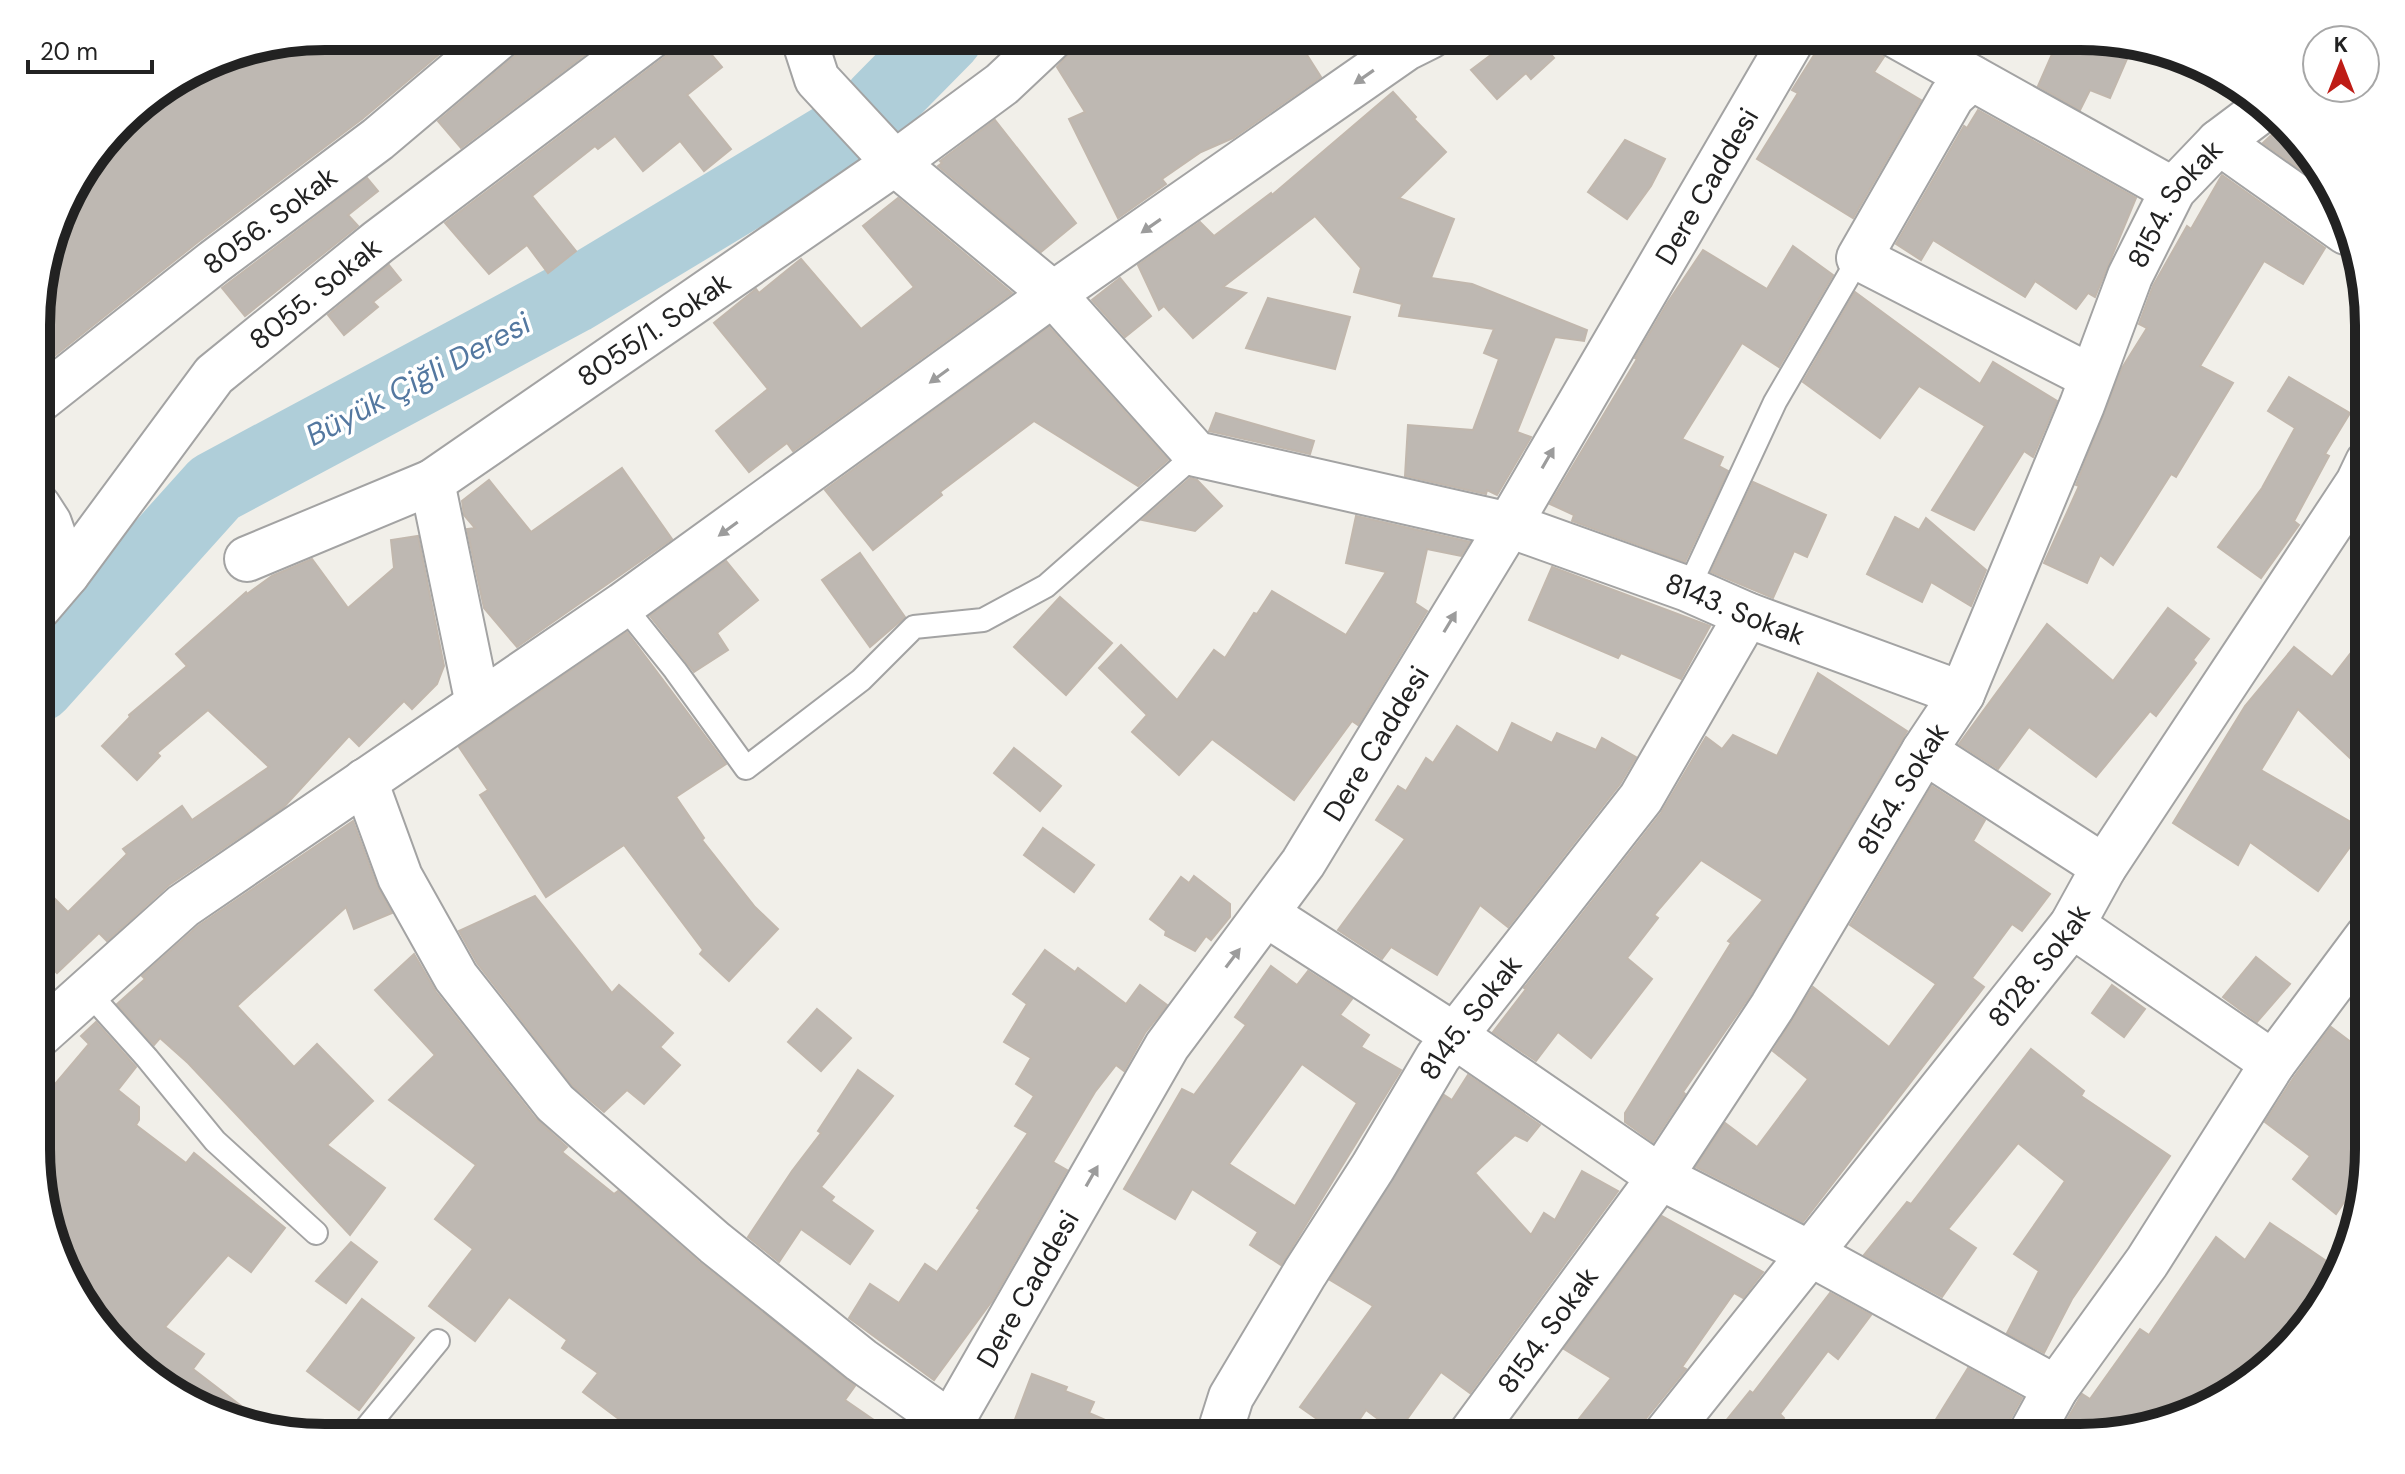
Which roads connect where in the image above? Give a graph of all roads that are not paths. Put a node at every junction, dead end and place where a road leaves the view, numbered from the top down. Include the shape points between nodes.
1 (1403, 50) edge
2 (1786, 50) edge
3 (1922, 50) edge
4 (482, 51) edge
5 (631, 51) edge
6 (808, 51) edge
7 (1038, 51) edge
8 (1972, 78) junction
9 (2256, 114) edge
10 (2219, 142) junction
11 (890, 157) junction
12 (2173, 190) junction
13 (2336, 225) edge
14 (1859, 258) junction
15 (1053, 294) junction
16 (2091, 377) junction
17 (50, 392) edge
18 (1196, 454) junction
19 (432, 482) junction
20 (2354, 487) edge
21 (1509, 525) junction
22 (50, 526) edge
23 (247, 559) dead end
24 (67, 574) junction
25 (1688, 589) junction
26 (50, 594) edge
27 (623, 605) junction
28 (1747, 615) junction
29 (1962, 694) junction
30 (478, 704) junction
31 (1924, 751) junction
32 (365, 781) junction
33 (2104, 867) junction
34 (1266, 914) junction
35 (2072, 925) junction
36 (2354, 955) edge
37 (88, 992) junction
38 (50, 1025) edge
39 (1455, 1036) junction
40 (2273, 1063) junction
41 (1660, 1177) junction
42 (316, 1233) dead end
43 (1809, 1253) junction
44 (438, 1341) dead end
45 (2056, 1388) junction
46 (1223, 1423) edge
47 (1479, 1423) edge
48 (1675, 1423) edge
49 (2037, 1423) edge
50 (370, 1424) edge
51 (938, 1424) edge
52 (950, 1424) edge

1 -> 15 street
21 -> 2 street, Dere Caddesi
3 - 8 street
4 - 17 street, 8056. Sokak via 378,139
5 - 24 street, 8055. Sokak via 378,242 214,375
6 - 11 street via 817,79
7 - 11 street, 8055/1. Sokak via 1002,84
8 - 12 street
8 - 14 street via 1952,96
9 - 10 street, 8154. Sokak
10 - 12 street, 8154. Sokak
10 - 13 street
11 - 15 street
11 - 19 street, 8055/1. Sokak
12 - 16 street, 8154. Sokak via 2130,276
14 - 16 street
14 - 25 lane via 1775,402
15 - 18 street
15 -> 27 street
16 - 29 street, 8154. Sokak
18 - 21 street, 8143. Sokak
18 - 27 lane via 1046,586 983,620 914,627 861,680 746,768
19 - 23 street, 8055/1. Sokak
19 - 30 street
20 - 33 street, 8128. Sokak
21 - 25 street, 8143. Sokak
34 -> 21 street, Dere Caddesi via 1303,863
22 - 24 street
24 - 26 street, 8055. Sokak
25 - 28 street, 8143. Sokak
27 - 30 street
28 - 29 street, 8143. Sokak
28 - 39 street, 8145. Sokak via 1641,798
29 - 31 street, 8154. Sokak
30 - 32 street
31 - 33 street
31 - 41 street, 8154. Sokak via 1772,1007
32 - 37 street via 183,906
32 - 51 street via 400,877 456,977 555,1103 715,1243
33 - 35 street, 8128. Sokak
34 - 39 street
52 -> 34 street, Dere Caddesi via 1167,1046
35 - 40 street
35 - 43 street, 8128. Sokak
36 - 40 street
37 - 38 street
37 - 42 lane via 215,1141
39 - 41 street
39 - 46 street, 8145. Sokak via 1231,1397
40 - 45 street via 2147,1262
41 - 43 street
41 - 47 street, 8154. Sokak
43 - 45 street
43 - 48 street, 8128. Sokak
44 - 50 lane
45 - 49 street

